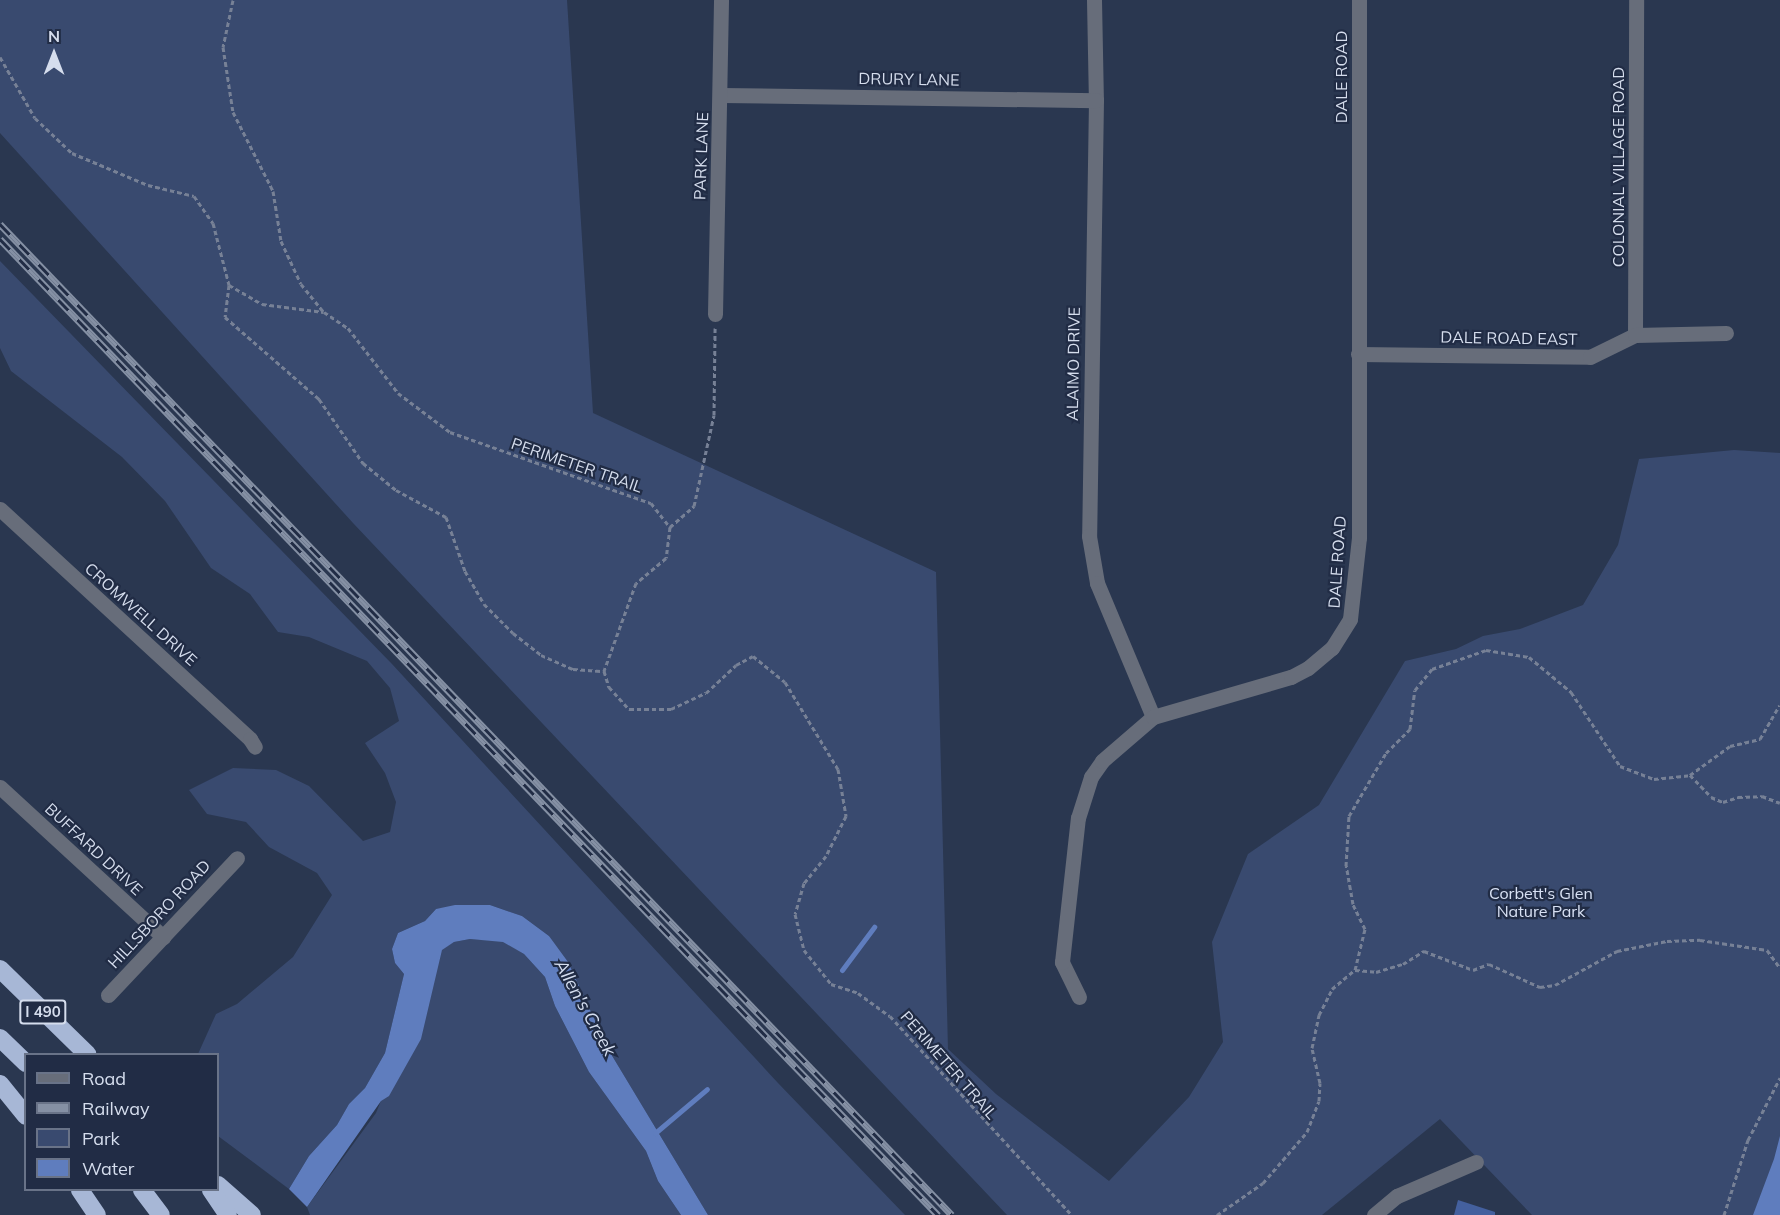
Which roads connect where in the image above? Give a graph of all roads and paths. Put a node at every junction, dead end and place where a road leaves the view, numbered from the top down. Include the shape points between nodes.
1 (233, 0) edge
2 (721, 0) edge
3 (1094, 0) edge
4 (1359, 0) edge
5 (1636, 0) edge
6 (0, 57) edge
7 (721, 95) junction
8 (1096, 100) junction
9 (229, 285) junction
10 (324, 312) junction
11 (715, 314) joint
12 (1726, 333) dead end
13 (1635, 334) junction
14 (1358, 354) junction
15 (0, 509) edge
16 (670, 527) junction
17 (604, 671) junction
18 (1780, 705) edge
19 (1153, 717) junction
20 (255, 747) dead end
21 (1690, 775) junction
22 (0, 787) edge
23 (1780, 803) edge
24 (237, 858) dead end
25 (163, 937) junction
26 (1780, 968) edge
27 (0, 969) edge
28 (1355, 970) junction
29 (108, 995) dead end
30 (1079, 997) dead end
31 (0, 1038) edge
32 (86, 1053) edge
33 (24, 1062) edge
34 (1780, 1078) edge
35 (0, 1083) edge
36 (24, 1113) edge
37 (1476, 1162) dead end
38 (219, 1186) edge
39 (81, 1191) edge
40 (142, 1191) edge
41 (212, 1191) edge
42 (97, 1215) edge
43 (160, 1215) edge
44 (228, 1215) edge
45 (252, 1215) edge
46 (1072, 1215) edge
47 (1217, 1215) edge
48 (1374, 1215) edge
49 (1724, 1215) edge

1 - 10 path, PERIMETER TRAIL via 223,47 233,112 273,191 281,241 291,263 301,284
2 - 7 street, PARK LANE
3 - 8 street, ALAIMO DRIVE
4 - 14 street, DALE ROAD
5 - 13 street, COLONIAL VILLAGE ROAD
6 - 9 path via 35,118 72,153 148,185 194,196 213,224
7 - 8 street, DRURY LANE
7 - 11 street, PARK LANE
8 - 19 street, ALAIMO DRIVE via 1089,536 1097,583
9 - 10 path via 262,304
9 - 17 path via 225,317 319,399 363,463 396,490 446,517 465,571 484,604 541,655 573,669
10 - 16 path, PERIMETER TRAIL via 348,328 398,393 450,432 651,503
11 - 16 path via 714,415 694,506
12 - 13 street, DALE ROAD EAST
13 - 14 street, DALE ROAD EAST via 1590,357
14 - 19 street, DALE ROAD via 1359,538 1353,607 1345,631 1322,658 1291,677
15 - 20 street, CROMWELL DRIVE
16 - 17 path via 666,558 636,583
17 - 46 path, PERIMETER TRAIL via 609,687 629,709 671,709 706,693 736,665 753,656 785,682 838,769 846,816 826,856 804,883 795,914 804,950 831,984 858,993 890,1016
18 - 21 path via 1760,739 1730,746
19 - 30 street, DALE ROAD via 1102,761 1084,795 1062,962
21 - 23 path via 1711,797 1723,802 1762,796
21 - 28 path via 1654,778 1620,766 1570,692 1529,657 1486,650 1432,669 1415,690 1410,729 1386,753 1349,816 1346,866 1353,904 1365,928
22 - 25 street, BUFFARD DRIVE
24 - 25 street, HILLSBORO ROAD
25 - 29 street, HILLSBORO ROAD
26 - 28 path via 1767,950 1700,940 1667,941 1617,951 1555,985 1540,987 1489,964 1473,970 1424,951 1403,964 1376,972
27 - 32 highway, I 490
28 - 47 path via 1332,989 1319,1015 1312,1048 1320,1083 1319,1101 1308,1132 1263,1184
31 - 33 highway, I 490
34 - 49 path via 1748,1140
35 - 36 highway
37 - 48 street via 1396,1196
38 - 45 highway
39 - 42 highway
40 - 43 highway
41 - 44 highway

